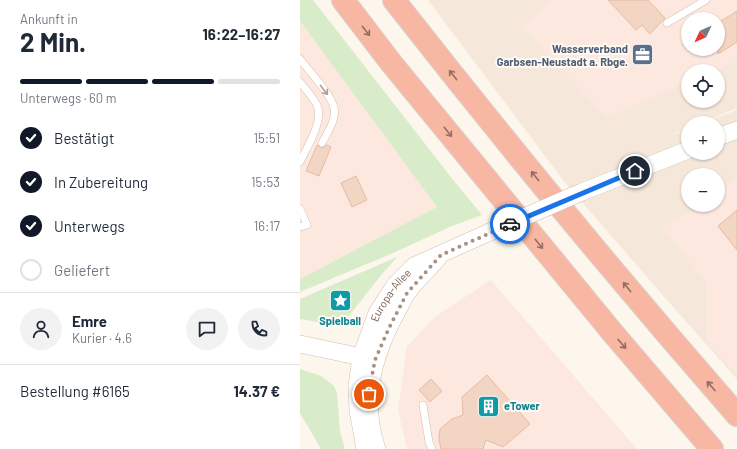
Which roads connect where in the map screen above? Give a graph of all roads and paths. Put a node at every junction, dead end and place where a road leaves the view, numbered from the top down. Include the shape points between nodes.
1 (343, 0) edge
2 (394, 0) edge
3 (706, 0) edge
4 (667, 23) dead end
5 (300, 59) edge
6 (300, 82) edge
7 (737, 130) edge
8 (725, 134) edge
9 (322, 143) dead end
10 (681, 153) edge
11 (300, 162) edge
12 (300, 209) edge
13 (300, 227) edge
14 (300, 344) edge
15 (368, 358) junction
16 (423, 405) dead end
17 (737, 415) edge
18 (365, 449) edge
19 (377, 449) edge
20 (432, 449) edge
21 (712, 449) edge

1 -> 21 highway via 392,64 612,332
17 -> 2 highway via 639,302 462,87
3 - 4 lane
5 -> 9 lane via 328,95 334,108 333,120
6 - 11 lane via 317,104 319,114 318,123
7 - 8 street
10 - 15 street, Europa-Allee, bridge via 582,192 414,266 395,285 377,313
12 - 13 lane via 307,224
14 - 15 street
15 - 18 street, Europa-Allee via 358,386 358,410
15 - 19 street, Europa-Allee via 369,411
16 - 20 lane

